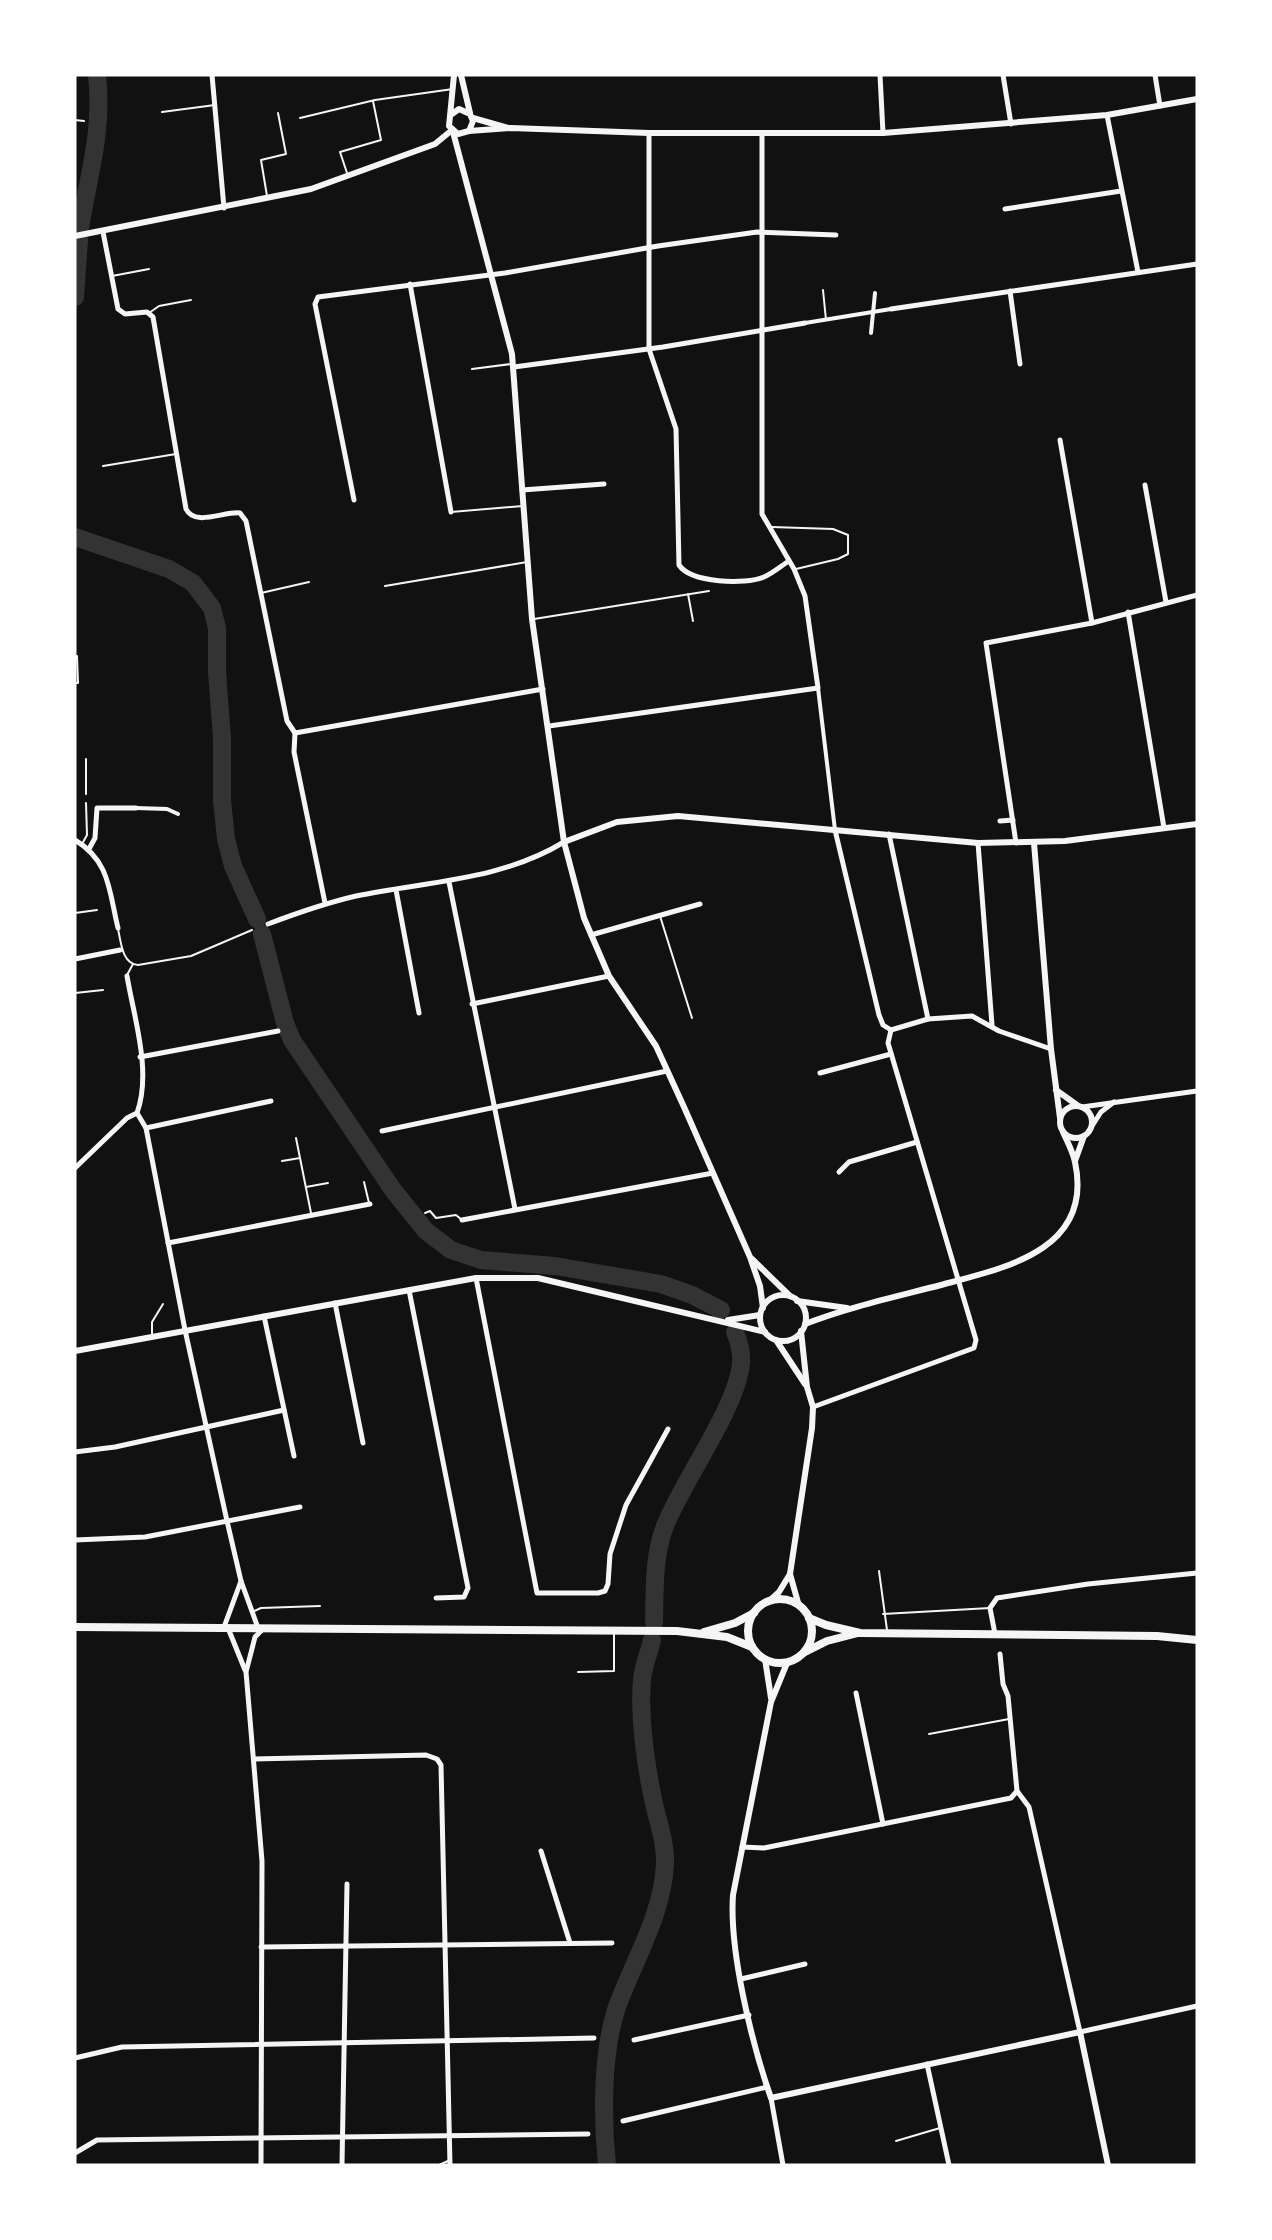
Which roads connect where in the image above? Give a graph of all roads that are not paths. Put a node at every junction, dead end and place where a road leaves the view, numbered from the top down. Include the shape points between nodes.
1 (212, 75) edge
2 (454, 75) edge
3 (461, 75) edge
4 (880, 75) edge
5 (1003, 75) edge
6 (1155, 75) edge
7 (453, 89) junction
8 (1197, 99) edge
9 (373, 101) junction
10 (215, 105) junction
11 (1160, 106) junction
12 (162, 112) dead end
13 (278, 113) dead end
14 (452, 114) junction
15 (1107, 115) junction
16 (472, 116) junction
17 (300, 118) dead end
18 (75, 120) edge
19 (84, 121) dead end
20 (1011, 124) junction
21 (511, 129) junction
22 (452, 131) junction
23 (469, 131) junction
24 (649, 133) junction
25 (884, 133) junction
26 (461, 134) junction
27 (762, 134) junction
28 (457, 147) junction
29 (348, 176) junction
30 (1120, 191) junction
31 (268, 199) junction
32 (224, 208) junction
33 (1005, 209) dead end
34 (103, 232) junction
35 (763, 235) junction
36 (836, 235) dead end
37 (75, 236) edge
38 (650, 248) junction
39 (1197, 264) edge
40 (149, 269) dead end
41 (1138, 272) junction
42 (492, 275) junction
43 (112, 276) junction
44 (410, 284) junction
45 (823, 290) dead end
46 (1010, 291) junction
47 (875, 293) dead end
48 (191, 300) dead end
49 (891, 309) joint
50 (873, 312) junction
51 (149, 313) junction
52 (826, 320) junction
53 (805, 323) joint
54 (763, 330) junction
55 (872, 333) dead end
56 (649, 349) junction
57 (1020, 364) dead end
58 (514, 365) junction
59 (472, 369) dead end
60 (1060, 440) dead end
61 (176, 454) junction
62 (104, 466) dead end
63 (604, 484) dead end
64 (1145, 484) dead end
65 (522, 490) junction
66 (354, 500) dead end
67 (523, 506) junction
68 (451, 512) joint
69 (769, 527) junction
70 (789, 561) junction
71 (527, 562) junction
72 (794, 569) junction
73 (309, 582) dead end
74 (385, 586) dead end
75 (710, 591) dead end
76 (261, 593) junction
77 (688, 594) junction
78 (1197, 595) edge
79 (1166, 602) junction
80 (1128, 612) junction
81 (532, 619) junction
82 (693, 621) dead end
83 (1092, 623) junction
84 (77, 656) dead end
85 (75, 683) edge
86 (818, 688) junction
87 (543, 689) junction
88 (549, 726) junction
89 (295, 733) junction
90 (86, 759) dead end
91 (86, 794) dead end
92 (86, 803) dead end
93 (136, 808) joint
94 (178, 814) dead end
95 (1013, 820) junction
96 (1000, 821) dead end
97 (1197, 824) edge
98 (1164, 828) junction
99 (835, 830) junction
100 (889, 834) junction
101 (75, 840) edge
102 (564, 842) junction
103 (978, 843) junction
104 (1016, 843) junction
105 (1035, 843) junction
106 (82, 844) junction
107 (89, 849) junction
108 (449, 882) junction
109 (396, 890) junction
110 (325, 903) junction
111 (700, 904) dead end
112 (97, 910) dead end
113 (75, 913) edge
114 (660, 916) junction
115 (268, 924) dead end
116 (118, 928) joint
117 (252, 930) dead end
118 (591, 935) junction
119 (122, 949) junction
120 (75, 958) edge
121 (133, 964) junction
122 (127, 976) joint
123 (609, 976) junction
124 (103, 990) dead end
125 (75, 993) edge
126 (472, 1004) junction
127 (419, 1013) dead end
128 (692, 1018) dead end
129 (928, 1019) junction
130 (992, 1025) junction
131 (891, 1030) junction
132 (278, 1031) dead end
133 (1051, 1049) junction
134 (891, 1054) junction
135 (141, 1057) junction
136 (667, 1071) junction
137 (820, 1073) dead end
138 (1056, 1089) junction
139 (1197, 1091) edge
140 (271, 1101) dead end
141 (1115, 1101) junction
142 (495, 1106) junction
143 (1080, 1106) junction
144 (137, 1113) junction
145 (1060, 1118) junction
146 (1092, 1126) junction
147 (146, 1128) junction
148 (382, 1131) dead end
149 (1064, 1132) junction
150 (1084, 1136) junction
151 (296, 1138) dead end
152 (917, 1142) junction
153 (300, 1158) junction
154 (282, 1161) dead end
155 (1075, 1162) junction
156 (75, 1168) edge
157 (839, 1172) dead end
158 (713, 1173) junction
159 (364, 1182) dead end
160 (328, 1183) dead end
161 (306, 1187) junction
162 (370, 1204) joint
163 (515, 1209) junction
164 (425, 1213) dead end
165 (312, 1216) junction
166 (462, 1220) joint
167 (168, 1243) junction
168 (750, 1257) junction
169 (476, 1278) junction
170 (959, 1281) junction
171 (409, 1290) junction
172 (790, 1297) junction
173 (797, 1300) junction
174 (335, 1303) junction
175 (163, 1304) dead end
176 (762, 1308) junction
177 (847, 1308) junction
178 (760, 1315) junction
179 (264, 1316) junction
180 (721, 1320) junction
181 (805, 1324) junction
182 (185, 1330) junction
183 (801, 1331) junction
184 (765, 1332) junction
185 (152, 1336) junction
186 (776, 1340) junction
187 (75, 1351) edge
188 (807, 1387) junction
189 (813, 1407) junction
190 (284, 1410) junction
191 (206, 1426) junction
192 (668, 1429) dead end
193 (363, 1443) dead end
194 (75, 1452) edge
195 (294, 1456) dead end
196 (300, 1507) dead end
197 (227, 1521) junction
198 (75, 1540) edge
199 (879, 1571) dead end
200 (1197, 1573) edge
201 (790, 1574) junction
202 (241, 1581) junction
203 (436, 1598) dead end
204 (768, 1602) junction
205 (320, 1606) dead end
206 (799, 1606) junction
207 (990, 1608) junction
208 (252, 1612) junction
209 (755, 1612) junction
210 (883, 1614) junction
211 (809, 1618) junction
212 (75, 1627) edge
213 (226, 1628) junction
214 (261, 1628) junction
215 (614, 1631) junction
216 (703, 1633) junction
217 (860, 1633) junction
218 (888, 1633) junction
219 (995, 1634) junction
220 (1197, 1640) edge
221 (752, 1647) junction
222 (804, 1652) junction
223 (1000, 1654) dead end
224 (765, 1659) junction
225 (787, 1663) junction
226 (246, 1672) junction
227 (578, 1672) dead end
228 (856, 1693) dead end
229 (771, 1702) junction
230 (1010, 1719) junction
231 (929, 1734) dead end
232 (254, 1759) junction
233 (1017, 1791) junction
234 (883, 1824) junction
235 (742, 1847) junction
236 (541, 1851) dead end
237 (346, 1884) dead end
238 (570, 1943) junction
239 (612, 1943) dead end
240 (447, 1945) junction
241 (345, 1946) junction
242 (261, 1947) junction
243 (805, 1964) dead end
244 (741, 1979) junction
245 (1197, 2006) edge
246 (749, 2015) junction
247 (1080, 2032) junction
248 (594, 2038) dead end
249 (634, 2040) dead end
250 (448, 2042) junction
251 (344, 2043) junction
252 (262, 2044) junction
253 (75, 2058) edge
254 (927, 2064) junction
255 (767, 2087) junction
256 (771, 2098) junction
257 (623, 2121) dead end
258 (940, 2128) junction
259 (588, 2134) dead end
260 (449, 2135) junction
261 (342, 2138) junction
262 (261, 2139) junction
263 (896, 2140) dead end
264 (75, 2153) edge
265 (450, 2162) edge
266 (783, 2164) edge
267 (261, 2165) edge
268 (342, 2165) edge
269 (440, 2165) edge
270 (776, 2165) edge
271 (949, 2165) edge
272 (1108, 2165) edge

1 - 10 street
2 - 7 street
3 - 16 street
4 - 25 street
5 - 20 street
6 - 11 street
7 - 9 lane
7 - 14 street
8 - 11 street
9 - 17 lane
9 - 29 lane via 381,140 340,153
10 - 12 lane
10 - 32 street
11 - 15 street
13 - 31 lane via 285,154 261,160
14 - 16 street via 459,110
14 - 22 street via 448,122
15 - 20 street
15 - 30 street
16 - 21 street
16 - 23 street
18 - 19 lane
20 - 25 street
21 - 23 street
21 - 24 street
22 - 26 street
22 - 28 street
22 - 29 street via 435,144
23 - 26 street
24 - 27 street
24 - 38 street
25 - 27 street
26 - 28 street
27 - 35 street
28 - 42 street
29 - 31 street
30 - 33 street
30 - 41 street
31 - 32 street
32 - 34 street
34 - 37 street
34 - 43 street
35 - 36 street
35 - 38 street via 757,232
35 - 54 street
38 - 42 street
38 - 56 street
39 - 41 street
40 - 43 lane
41 - 46 street
42 - 44 street
42 - 58 street
43 - 51 street via 121,312
44 - 66 street via 315,300
44 - 68 street
45 - 52 lane
46 - 49 street
46 - 57 street
47 - 50 street
48 - 51 lane via 159,306
49 - 50 street
50 - 52 street
50 - 55 street
51 - 61 street via 153,317
52 - 53 street
53 - 54 street
54 - 56 street
54 - 69 street via 762,514
56 - 58 street
56 - 70 street via 676,429 678,556 682,569 700,579 754,579
58 - 59 lane
58 - 65 street
60 - 83 street
61 - 62 lane
61 - 76 street via 189,514 198,518 235,512 243,516
63 - 65 street
64 - 79 street
65 - 67 street
67 - 68 lane
67 - 71 street
69 - 70 street
69 - 72 lane via 833,529 848,536 848,554
70 - 72 street
71 - 74 lane
71 - 81 street
72 - 86 street via 805,596
73 - 76 lane
75 - 77 lane
76 - 89 street via 287,721
77 - 81 lane
77 - 82 lane
78 - 79 street
79 - 80 street
80 - 83 street
80 - 98 street
81 - 87 street
83 - 95 street via 986,643
84 - 85 lane
86 - 88 street
86 - 99 street
87 - 88 street
87 - 89 street
88 - 102 street
89 - 110 street via 294,752
90 - 91 lane
92 - 106 lane via 87,835
93 - 94 street via 167,809
93 - 107 street via 97,808 95,838
95 - 96 street
95 - 104 street
97 - 98 street
98 - 105 street
99 - 100 street
99 - 102 street via 678,816 617,822
99 - 131 street via 879,1015 882,1025
100 - 103 street
100 - 129 street
101 - 106 street
102 - 108 street via 496,871
102 - 118 street
103 - 104 street
103 - 130 street
104 - 105 street
105 - 133 street
106 - 107 street
107 - 116 street via 104,868
108 - 109 street
108 - 126 street
109 - 110 street
109 - 127 street
110 - 115 street
111 - 114 street
112 - 113 lane
114 - 118 street
114 - 128 lane
116 - 119 lane
117 - 121 lane via 191,956
118 - 123 street
119 - 120 street
119 - 121 lane
121 - 122 lane
122 - 135 street
123 - 126 street
123 - 136 street via 650,1036
124 - 125 lane
126 - 142 street
129 - 130 street via 965,1016
129 - 131 street
130 - 133 street
131 - 134 street via 887,1037
132 - 135 street
133 - 138 street
134 - 137 street
134 - 152 street
135 - 144 street
136 - 142 street
136 - 158 street
138 - 143 street
138 - 145 street
139 - 141 street
140 - 147 street
141 - 143 street
141 - 146 street
142 - 148 street
142 - 163 street
143 - 145 street via 1068,1108
143 - 146 street via 1092,1117
144 - 147 street
144 - 156 street
145 - 149 street
146 - 150 street
147 - 167 street
149 - 150 street via 1071,1137
149 - 155 street
150 - 155 street
151 - 153 lane
152 - 157 street via 849,1162
152 - 170 street
153 - 154 lane
153 - 161 lane
155 - 170 street via 1074,1206 1065,1227 1048,1246 1023,1261
158 - 163 street
158 - 168 street
159 - 162 lane
160 - 161 lane
161 - 165 lane
162 - 165 street
163 - 166 street
164 - 166 lane via 430,1211 436,1218 456,1215
165 - 167 street
167 - 182 street
168 - 172 street
168 - 176 street via 760,1286
169 - 171 street
169 - 180 street via 538,1278
169 - 192 street via 537,1593 604,1591 610,1554 626,1506
170 - 177 street
170 - 189 street via 976,1340 974,1348
171 - 174 street
171 - 203 street via 468,1588 459,1598
172 - 173 street
172 - 176 street via 773,1298
173 - 177 street
173 - 181 street
174 - 179 street
174 - 193 street
175 - 185 lane via 152,1322
176 - 178 street
177 - 181 street
178 - 180 street
178 - 184 street
179 - 182 street
179 - 190 street
180 - 184 street
181 - 183 street
182 - 185 street
182 - 191 street
183 - 186 street via 787,1340
183 - 188 street
184 - 186 street
185 - 187 street
186 - 188 street
188 - 189 street
189 - 201 street
190 - 191 street
190 - 195 street
191 - 194 street
191 - 197 street
196 - 197 street
197 - 198 street via 145,1537
197 - 202 street
199 - 210 lane
200 - 207 street via 997,1598
201 - 204 street
201 - 206 street
202 - 208 street
202 - 213 street
204 - 206 main road via 788,1600
204 - 209 main road
205 - 208 lane via 261,1608
206 - 211 main road
207 - 210 lane
207 - 219 street
208 - 214 street
209 - 216 main road
209 - 221 main road via 748,1629
210 - 218 lane
211 - 217 main road
211 - 222 main road via 812,1636
212 - 213 main road
213 - 214 main road
213 - 226 street
214 - 215 main road
214 - 226 street
215 - 216 main road
215 - 227 lane via 614,1671
216 - 221 main road
217 - 218 main road
217 - 222 main road via 826,1641
218 - 219 main road
219 - 220 main road
221 - 224 main road
222 - 225 main road
223 - 230 street
224 - 225 main road
224 - 229 street
225 - 229 street
226 - 232 street
228 - 234 street
229 - 235 street
230 - 231 lane
230 - 233 street
232 - 240 street via 426,1755 437,1759 441,1765
232 - 242 street via 262,1861
233 - 234 street via 1011,1798
233 - 247 street via 1029,1807
234 - 235 street via 764,1848
235 - 244 street via 731,1923
236 - 238 street
237 - 241 street
238 - 239 street
238 - 240 street
240 - 241 street
240 - 250 street
241 - 242 street
241 - 251 street
242 - 252 street
243 - 244 street
244 - 246 street
245 - 247 street
246 - 249 street
246 - 255 street
247 - 254 street
247 - 272 street
248 - 250 street
250 - 251 street
250 - 260 street
251 - 252 street
251 - 261 street
252 - 253 street via 122,2047
252 - 262 street
254 - 256 street
254 - 258 street
255 - 256 street
255 - 257 street
256 - 266 street
258 - 263 lane
258 - 271 street
259 - 260 street
260 - 261 street
260 - 265 street
261 - 262 street
261 - 268 street
262 - 264 street via 97,2140
262 - 267 street
265 - 269 lane
266 - 270 street

